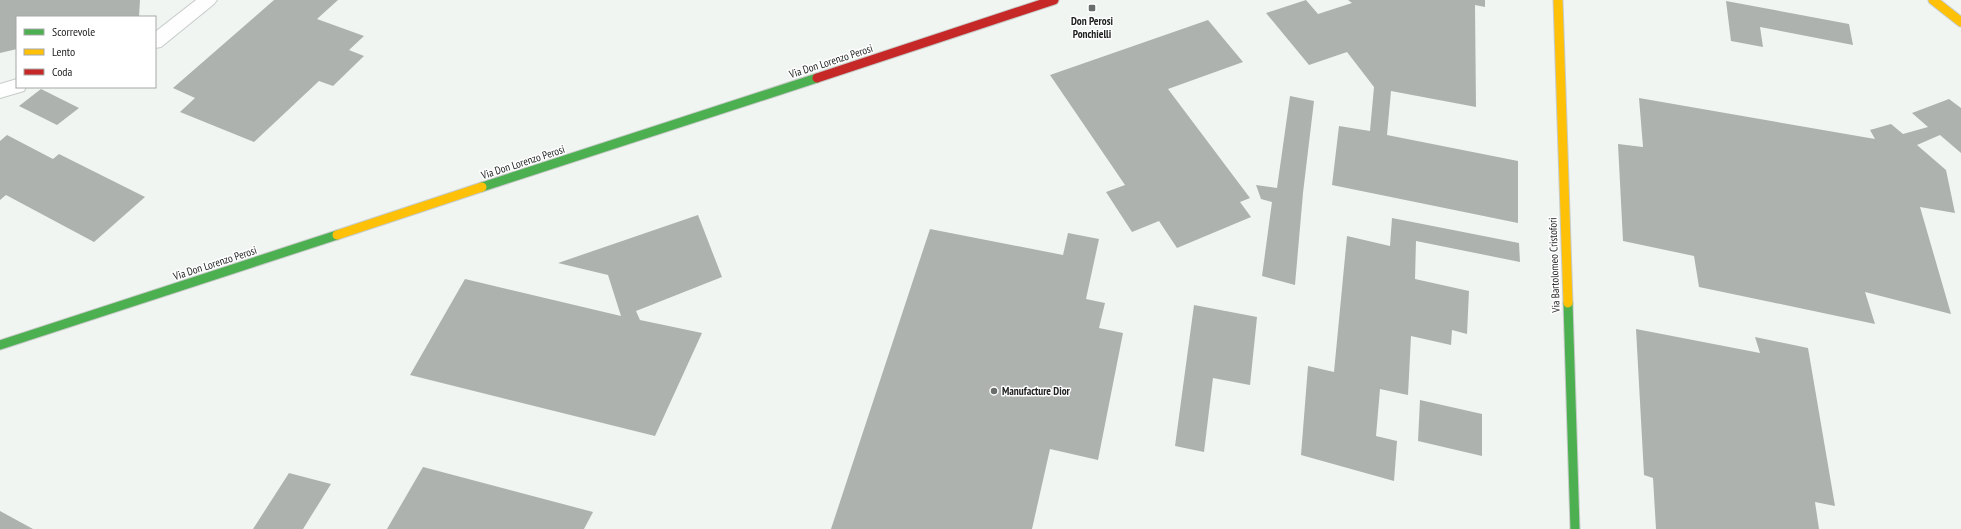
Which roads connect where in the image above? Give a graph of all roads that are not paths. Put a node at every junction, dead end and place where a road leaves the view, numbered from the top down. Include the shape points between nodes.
1 (208, 0) edge
2 (1054, 0) edge
3 (1558, 0) edge
4 (1933, 0) edge
5 (1961, 22) edge
6 (156, 41) edge
7 (16, 86) edge
8 (0, 91) edge
9 (0, 345) edge
10 (1575, 529) edge

1 - 6 lane
2 - 9 street, Via Don Lorenzo Perosi
3 - 10 street, Via Bartolomeo Cristofori
4 - 5 street
7 - 8 lane

